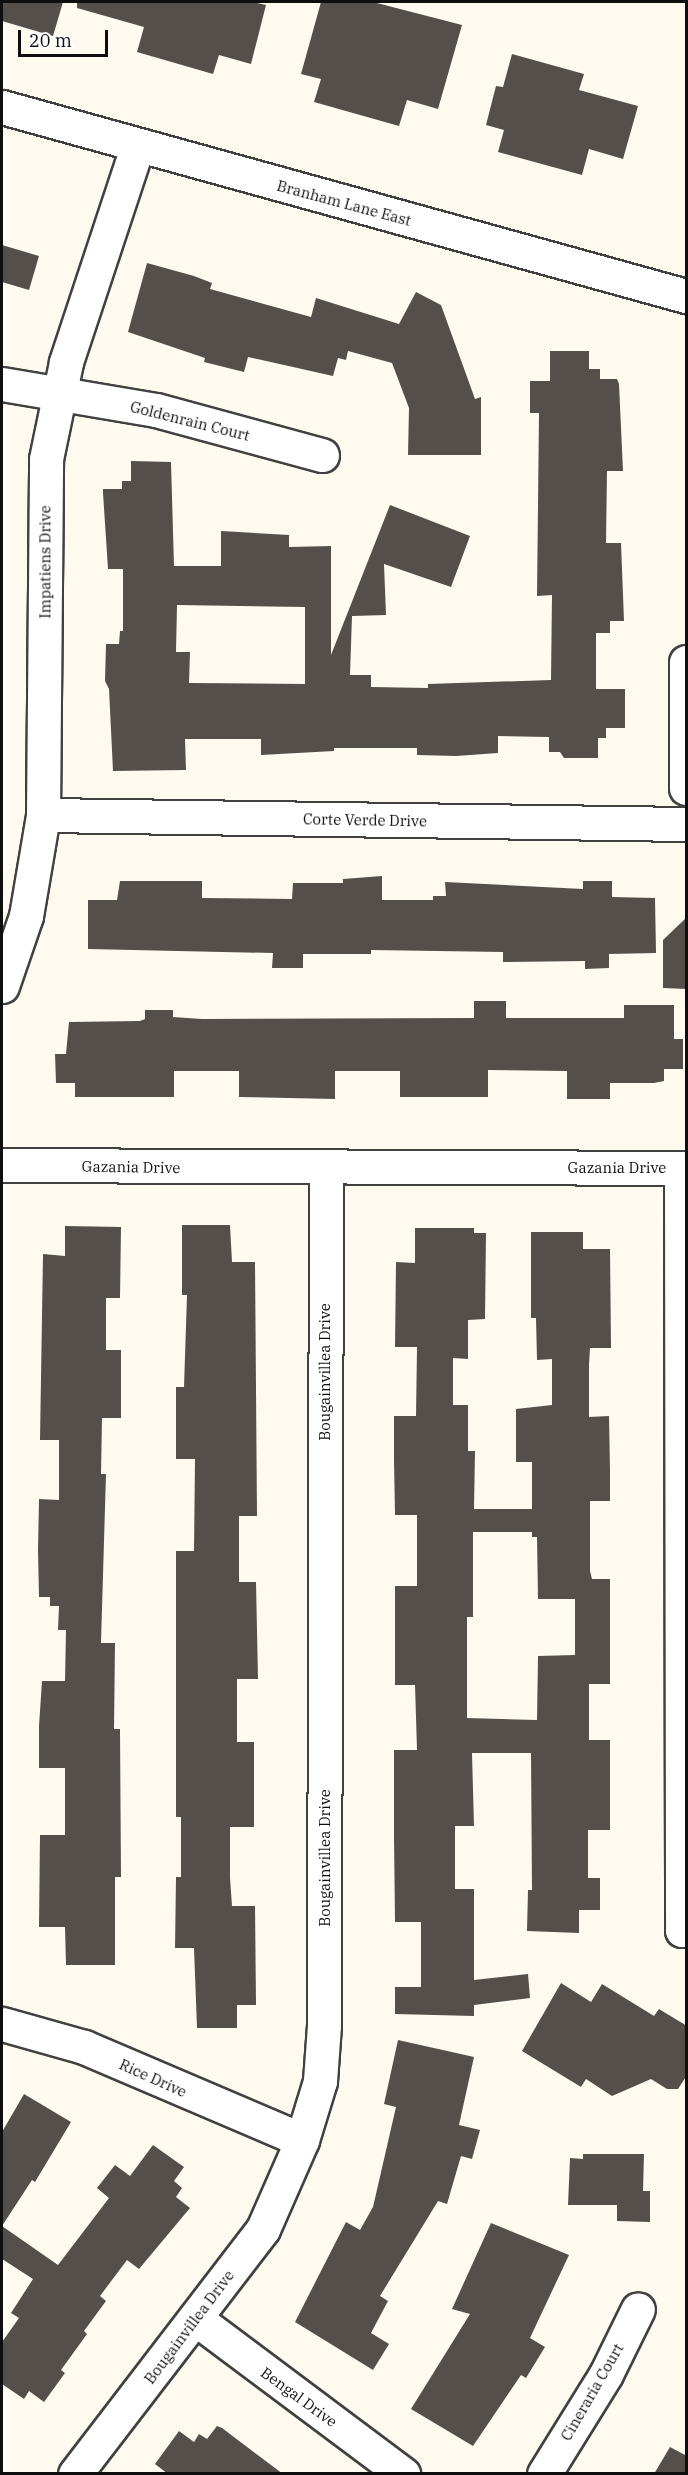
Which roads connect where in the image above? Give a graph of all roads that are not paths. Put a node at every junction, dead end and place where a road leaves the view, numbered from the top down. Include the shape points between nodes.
1 (2, 107) edge
2 (137, 147) junction
3 (687, 296) edge
4 (2, 384) edge
5 (57, 395) junction
6 (322, 455) dead end
7 (687, 662) edge
8 (687, 788) edge
9 (43, 815) junction
10 (687, 824) edge
11 (2, 986) edge
12 (2, 1166) edge
13 (326, 1169) junction
14 (687, 1930) edge
15 (2, 2024) edge
16 (302, 2140) junction
17 (638, 2309) dead end
18 (196, 2319) junction
19 (75, 2474) edge
20 (403, 2474) edge
21 (544, 2474) edge

1 - 2 street, Branham Lane East
2 - 3 street, Branham Lane East
2 - 5 street, Impatiens Drive
4 - 5 street, Goldenrain Court
5 - 6 street, Goldenrain Court via 156,410
5 - 9 street, Impatiens Drive via 46,459
7 - 8 street
9 - 10 street, Corte Verde Drive
9 - 11 street, Impatiens Drive via 26,916
12 - 13 street, Gazania Drive
13 - 14 street, Gazania Drive via 681,1168 682,1930
13 - 16 street, Bougainvillea Drive via 324,2025 320,2081
15 - 16 street, Rice Drive via 84,2047
16 - 18 street, Bougainvillea Drive via 263,2229
17 - 21 street, Cineraria Court via 606,2374
18 - 19 street, Bougainvillea Drive
18 - 20 street, Bengal Drive

